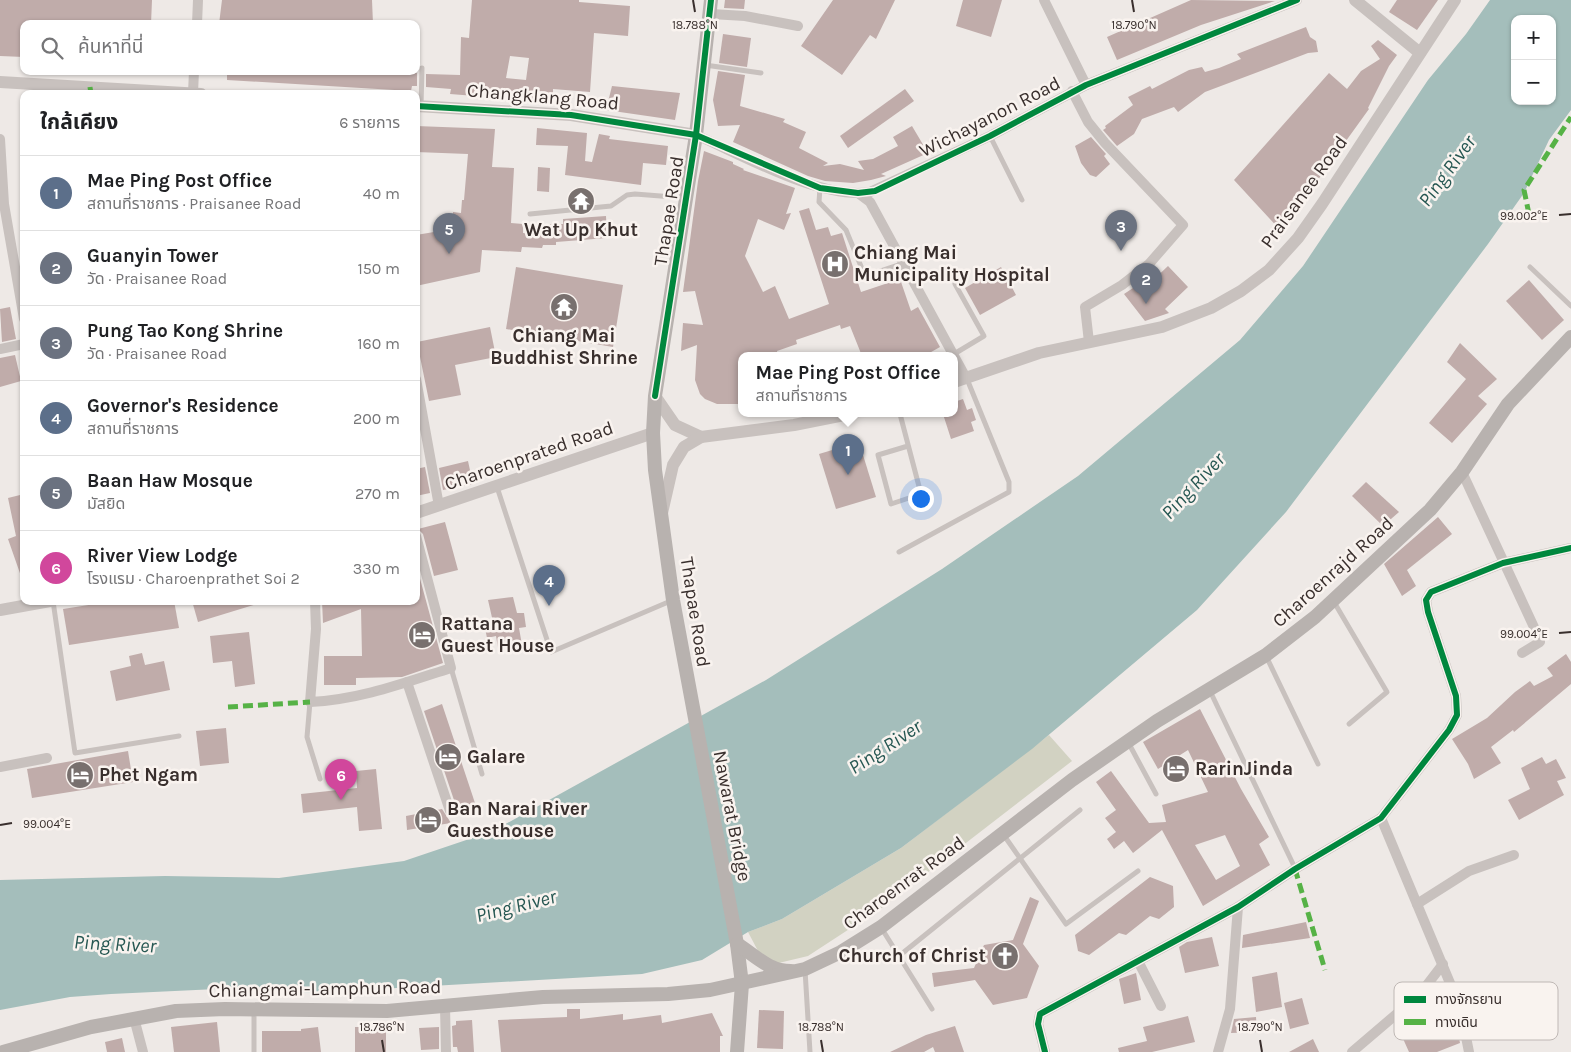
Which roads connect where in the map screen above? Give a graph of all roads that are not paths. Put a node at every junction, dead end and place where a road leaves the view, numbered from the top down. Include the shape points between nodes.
1 (198, 0) edge
2 (1044, 0) edge
3 (1297, 0) edge
4 (1455, 0) edge
5 (1358, 1) edge
6 (711, 7) edge
7 (197, 20) edge
8 (798, 26) dead end
9 (1420, 53) junction
10 (704, 65) junction
11 (422, 68) dead end
12 (762, 73) dead end
13 (194, 75) edge
14 (0, 82) edge
15 (1086, 85) junction
16 (140, 90) edge
17 (193, 90) edge
18 (420, 90) edge
19 (1072, 91) junction
20 (420, 106) edge
21 (696, 135) junction
22 (990, 136) junction
23 (0, 139) edge
24 (820, 188) junction
25 (875, 191) junction
26 (858, 194) junction
27 (686, 198) junction
28 (1022, 200) dead end
29 (870, 202) junction
30 (530, 214) dead end
31 (905, 263) junction
32 (1530, 267) dead end
33 (955, 284) dead end
34 (20, 294) edge
35 (1571, 306) edge
36 (1571, 337) edge
37 (1089, 342) junction
38 (20, 345) edge
39 (0, 349) edge
40 (953, 352) edge
41 (957, 352) edge
42 (960, 380) edge
43 (656, 396) junction
44 (420, 401) edge
45 (834, 417) edge
46 (901, 417) edge
47 (653, 434) junction
48 (701, 437) junction
49 (908, 446) junction
50 (1462, 472) junction
51 (497, 486) junction
52 (439, 506) junction
53 (420, 512) edge
54 (662, 514) junction
55 (1571, 548) edge
56 (420, 552) edge
57 (899, 552) dead end
58 (1503, 563) junction
59 (673, 600) junction
60 (1334, 602) junction
61 (28, 605) edge
62 (52, 605) edge
63 (315, 605) edge
64 (0, 610) edge
65 (1522, 653) dead end
66 (1266, 655) junction
67 (450, 668) junction
68 (407, 682) junction
69 (1209, 690) junction
70 (691, 696) joint
71 (310, 702) junction
72 (1349, 724) dead end
73 (180, 736) dead end
74 (1128, 742) junction
75 (46, 758) dead end
76 (1318, 764) dead end
77 (0, 766) edge
78 (482, 774) dead end
79 (320, 779) dead end
80 (1156, 794) dead end
81 (1080, 810) dead end
82 (450, 811) dead end
83 (1381, 818) junction
84 (1003, 834) junction
85 (1514, 855) dead end
86 (1021, 859) junction
87 (1296, 869) junction
88 (1138, 871) dead end
89 (1417, 904) junction
90 (1238, 907) junction
91 (881, 927) junction
92 (737, 944) junction
93 (899, 956) junction
94 (1138, 961) junction
95 (1443, 964) junction
96 (805, 969) junction
97 (1429, 982) edge
98 (1450, 982) edge
99 (742, 984) junction
100 (446, 1006) junction
101 (1162, 1006) dead end
102 (932, 1009) dead end
103 (254, 1010) junction
104 (1394, 1016) edge
105 (134, 1018) junction
106 (3, 1052) edge
107 (143, 1052) edge
108 (254, 1052) edge
109 (446, 1052) edge
110 (737, 1052) edge
111 (810, 1052) edge
112 (1045, 1052) edge
113 (1218, 1052) edge
114 (1352, 1052) edge

1 - 7 street
2 - 15 street
3 - 15 street, Wichayanon Road
4 - 9 street
5 - 9 street
6 - 8 street
6 - 10 main road, Thapae Road
9 - 37 street, Praisanee Road via 1322,204 1298,238 1269,270 1241,291 1183,320 1137,334
10 - 12 lane
10 - 21 main road, Thapae Road
11 - 18 lane
13 - 17 street
14 - 16 street
15 - 19 street, Wichayanon Road
19 - 22 street, Wichayanon Road
19 - 37 street via 1088,122 1105,144 1183,225 1149,264 1085,307
20 - 21 street, Changklang Road via 571,115
21 - 24 street, Wichayanon Road
21 - 27 main road, Thapae Road
22 - 25 street, Wichayanon Road
22 - 28 lane
23 - 34 street via 4,204
24 - 26 street, Wichayanon Road
24 - 31 lane via 820,202 846,230 864,276
25 - 26 street, Wichayanon Road
25 - 29 street
26 - 29 street
27 - 30 lane via 635,194 627,195 610,206
27 - 43 main road, Thapae Road
29 - 31 street
31 - 40 street
32 - 35 lane
33 - 41 lane via 984,336
36 - 50 main road, Charoenrajd Road via 1508,404
37 - 42 street, Praisanee Road via 1039,353
38 - 39 street
42 - 57 lane via 1009,482 1009,492
43 - 47 main road, Thapae Road
43 - 48 street via 675,425
44 - 52 street
45 - 48 street
46 - 49 lane
47 - 51 street, Charoenprated Road
47 - 54 main road, Thapae Road via 656,486
48 - 54 street via 677,455
49 - 49 lane via 921,494 892,504 878,455
50 - 58 street
50 - 60 main road, Charoenrajd Road via 1430,510
51 - 52 street, Charoenprated Road
51 - 59 lane via 551,652
52 - 53 street, Charoenprated Road
54 - 59 main road, Thapae Road
55 - 58 street
56 - 67 street
58 - 65 street via 1540,638 1537,646
58 - 83 street via 1431,592 1426,600 1456,696 1457,715
59 - 70 main road, Thapae Road
60 - 66 main road, Charoenrajd Road
60 - 72 lane via 1387,692
61 - 64 street
62 - 73 lane via 75,753
63 - 71 street
66 - 69 main road, Charoenrajd Road
66 - 76 lane
67 - 68 street
67 - 78 lane
68 - 71 street via 334,701
68 - 82 street
69 - 74 main road, Charoenrajd Road
69 - 87 lane
70 - 92 main road, Nawarat Bridge
71 - 79 lane via 308,737
74 - 80 lane
74 - 84 main road, Charoenrajd Road via 1072,780
75 - 77 street
81 - 86 lane
83 - 87 street
83 - 89 street
84 - 86 lane
84 - 91 main road, Charoenrat Road
85 - 89 street via 1469,872
86 - 88 lane via 1066,924
86 - 93 lane
87 - 90 street
89 - 95 street
90 - 94 street
90 - 113 street via 1230,1008
91 - 93 lane
91 - 96 main road, Charoenrat Road via 842,952
92 - 96 main road via 762,963 776,969
92 - 99 main road, Nawarat Bridge
93 - 102 lane
94 - 101 street
94 - 112 street via 1040,1014 1038,1024
95 - 97 street
95 - 98 street
96 - 99 main road, Charoenrat Road
96 - 111 lane
99 - 100 main road, Chiangmai-Lamphun Road via 668,994 543,997
99 - 110 main road, Nawarat Bridge
100 - 103 main road, Chiangmai-Lamphun Road via 387,1011
100 - 109 street
103 - 105 main road, Chiangmai-Lamphun Road via 176,1012
103 - 108 lane
104 - 114 street
105 - 106 main road, Chiangmai-Lamphun Road via 91,1026
105 - 107 street

